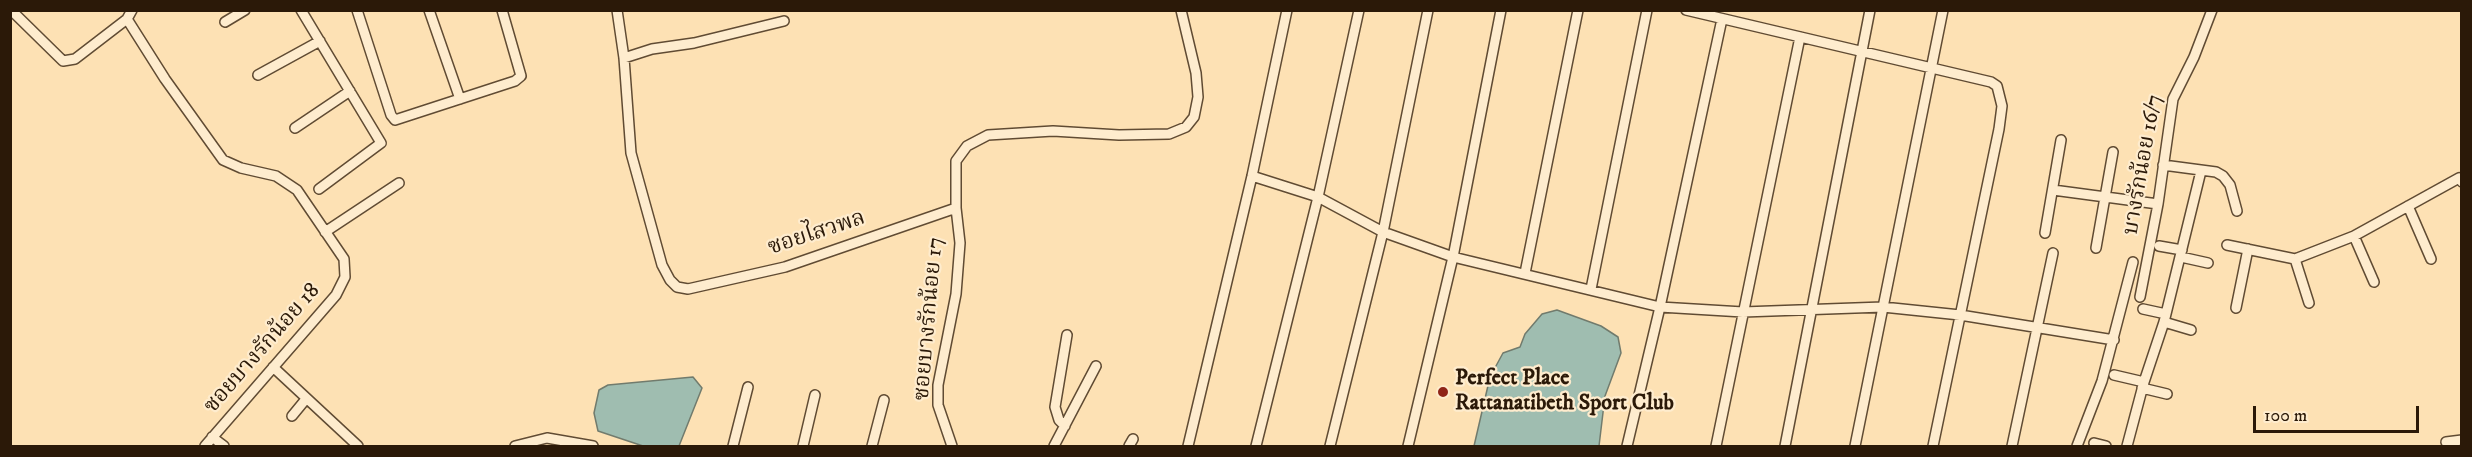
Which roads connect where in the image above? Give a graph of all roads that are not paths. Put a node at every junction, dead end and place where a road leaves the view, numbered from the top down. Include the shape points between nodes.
1 (11, 10) edge
2 (245, 10) edge
3 (301, 10) edge
4 (357, 10) edge
5 (429, 10) edge
6 (502, 10) edge
7 (617, 10) edge
8 (1181, 10) edge
9 (1287, 10) edge
10 (1359, 10) edge
11 (1428, 10) edge
12 (1501, 10) edge
13 (1578, 10) edge
14 (1647, 10) edge
15 (1686, 10) edge
16 (1870, 10) edge
17 (1943, 10) edge
18 (2212, 10) edge
19 (129, 15) edge
20 (1722, 19) junction
21 (784, 21) dead end
22 (225, 22) dead end
23 (1800, 38) junction
24 (320, 41) junction
25 (1862, 53) junction
26 (624, 58) junction
27 (1932, 68) junction
28 (258, 75) dead end
29 (350, 91) junction
30 (460, 99) junction
31 (295, 128) dead end
32 (2061, 140) dead end
33 (2113, 152) dead end
34 (2163, 165) junction
35 (2201, 171) junction
36 (1252, 177) junction
37 (2462, 182) edge
38 (399, 183) dead end
39 (319, 189) dead end
40 (2052, 190) junction
41 (1318, 197) junction
42 (2104, 198) junction
43 (2158, 204) junction
44 (2408, 206) junction
45 (956, 207) junction
46 (2237, 211) dead end
47 (325, 232) junction
48 (1383, 232) junction
49 (2045, 233) dead end
50 (2354, 236) junction
51 (2227, 245) dead end
52 (2159, 246) dead end
53 (2096, 248) dead end
54 (2248, 249) junction
55 (2053, 253) dead end
56 (2181, 253) junction
57 (1453, 257) junction
58 (2295, 259) junction
59 (2431, 259) dead end
60 (2133, 262) dead end
61 (2208, 264) dead end
62 (1525, 273) junction
63 (2374, 282) dead end
64 (1591, 289) junction
65 (2140, 297) dead end
66 (2309, 303) dead end
67 (1660, 307) junction
68 (1883, 308) junction
69 (2236, 308) dead end
70 (2143, 309) dead end
71 (1813, 310) junction
72 (1743, 312) junction
73 (1960, 315) junction
74 (2165, 318) junction
75 (2038, 326) junction
76 (2191, 330) dead end
77 (1067, 335) dead end
78 (2114, 340) junction
79 (1096, 366) dead end
80 (273, 367) junction
81 (2115, 375) dead end
82 (2143, 385) junction
83 (748, 387) dead end
84 (2167, 394) dead end
85 (815, 395) dead end
86 (306, 399) junction
87 (884, 400) dead end
88 (292, 416) dead end
89 (1065, 426) junction
90 (212, 437) junction
91 (2462, 440) edge
92 (2446, 442) dead end
93 (531, 443) edge
94 (2094, 443) dead end
95 (205, 447) edge
96 (224, 447) edge
97 (358, 447) edge
98 (515, 447) edge
99 (593, 447) edge
100 (733, 447) edge
101 (803, 447) edge
102 (872, 447) edge
103 (952, 447) edge
104 (1054, 447) edge
105 (1188, 447) edge
106 (1256, 447) edge
107 (1330, 447) edge
108 (1408, 447) edge
109 (1627, 447) edge
110 (1716, 447) edge
111 (1785, 447) edge
112 (1855, 447) edge
113 (1932, 447) edge
114 (2012, 447) edge
115 (2077, 447) edge
116 (2106, 447) edge
117 (2127, 447) edge

1 - 19 street via 63,61 75,59
2 - 22 street
3 - 24 street
4 - 30 street via 395,120
5 - 30 street
6 - 30 street via 521,75 515,81
7 - 26 street
8 - 45 street, ซอยบางรักน้อย 17 via 1198,97 1194,117 1186,127 1169,134 1053,131 988,135 967,146 956,161
9 - 36 street
10 - 41 street
11 - 48 street
12 - 57 street
13 - 62 street
14 - 64 street
15 - 20 street
16 - 25 street
17 - 27 street
18 - 34 street, บางรักน้อย 16/7 via 2175,93
19 - 47 street, ซอยบางรักน้อย 18 via 165,79 223,160 276,176 297,190
20 - 23 street
20 - 67 street
21 - 26 street
23 - 25 street
23 - 72 street
24 - 28 street
24 - 29 street
25 - 27 street
25 - 71 street
26 - 45 street, ซอยไสวพล via 631,153 662,265 677,287 688,289 785,267
27 - 68 street
27 - 73 street via 1991,82 1997,86 2002,106
29 - 31 street
29 - 39 street via 381,143
32 - 40 street
33 - 42 street
34 - 35 street
34 - 43 street, บางรักน้อย 16/7
35 - 46 street via 2223,176 2230,185
35 - 56 street
36 - 41 street
36 - 105 street
37 - 44 street via 2459,178
38 - 47 street
40 - 42 street
40 - 49 street
41 - 48 street
41 - 106 street
42 - 43 street
42 - 53 street
43 - 65 street, บางรักน้อย 16/7
44 - 50 street
44 - 59 street
45 - 103 street, ซอยบางรักน้อย 17 via 960,243 956,294 938,395
47 - 80 street, ซอยบางรักน้อย 18 via 344,259 345,277 336,295
48 - 57 street
48 - 107 street
50 - 58 street
50 - 63 street
51 - 54 street
52 - 56 street
54 - 58 street
54 - 69 street
55 - 75 street
56 - 61 street
56 - 74 street
57 - 62 street
57 - 108 street
58 - 66 street
60 - 78 street
62 - 64 street
64 - 67 street
67 - 72 street
67 - 109 street
68 - 71 street
68 - 73 street
68 - 112 street
70 - 74 street
71 - 72 street
71 - 111 street
72 - 110 street
73 - 75 street
73 - 113 street
74 - 76 street
74 - 82 street
75 - 78 street
75 - 114 street
77 - 89 street via 1055,407
78 - 115 street
79 - 89 street
80 - 86 street
80 - 90 street, ซอยบางรักน้อย 18
81 - 82 street
82 - 84 street
82 - 117 street
83 - 100 street
85 - 101 street
86 - 88 street
86 - 97 street
87 - 102 street
89 - 104 street
90 - 95 street, ซอยบางรักน้อย 18
90 - 96 street
91 - 92 street
93 - 98 street
93 - 99 street via 547,438
94 - 116 street

